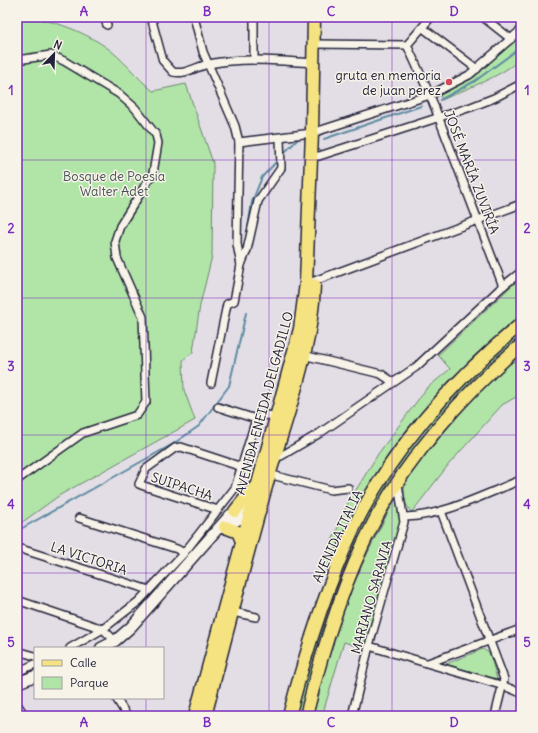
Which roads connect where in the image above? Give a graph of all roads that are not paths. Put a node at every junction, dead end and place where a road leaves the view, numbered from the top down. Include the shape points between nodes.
1 (104, 17) edge
2 (151, 17) edge
3 (194, 17) edge
4 (254, 17) edge
5 (314, 17) edge
6 (323, 17) edge
7 (431, 17) edge
8 (483, 17) edge
9 (107, 25) dead end
10 (423, 28) junction
11 (521, 30) edge
12 (511, 39) junction
13 (318, 44) junction
14 (407, 45) junction
15 (17, 60) edge
16 (254, 60) junction
17 (314, 63) junction
18 (209, 64) junction
19 (477, 69) junction
20 (521, 84) edge
21 (430, 95) junction
22 (439, 118) junction
23 (316, 132) junction
24 (280, 138) junction
25 (239, 142) junction
26 (315, 156) junction
27 (521, 204) edge
28 (478, 220) junction
29 (241, 265) junction
30 (521, 272) edge
31 (310, 283) junction
32 (503, 286) junction
33 (521, 324) edge
34 (519, 351) edge
35 (303, 355) junction
36 (393, 382) junction
37 (212, 383) dead end
38 (218, 407) dead end
39 (276, 416) junction
40 (256, 419) junction
41 (274, 458) junction
42 (242, 467) junction
43 (262, 477) junction
44 (17, 480) edge
45 (521, 480) edge
46 (398, 484) junction
47 (348, 488) dead end
48 (218, 510) junction
49 (441, 511) junction
50 (235, 512) junction
51 (254, 514) junction
52 (405, 517) junction
53 (79, 518) dead end
54 (221, 528) junction
55 (242, 540) junction
56 (21, 549) dead end
57 (184, 553) junction
58 (149, 590) junction
59 (17, 600) edge
60 (233, 612) junction
61 (256, 618) dead end
62 (103, 629) junction
63 (521, 629) edge
64 (115, 641) junction
65 (491, 641) junction
66 (369, 646) junction
67 (72, 647) edge
68 (103, 647) edge
69 (17, 650) edge
70 (34, 656) edge
71 (428, 663) junction
72 (34, 664) edge
73 (17, 672) edge
74 (34, 676) edge
75 (17, 683) edge
76 (504, 686) junction
77 (521, 693) edge
78 (117, 699) edge
79 (17, 704) edge
80 (25, 716) edge
81 (128, 716) edge
82 (194, 716) edge
83 (205, 716) edge
84 (289, 716) edge
85 (306, 716) edge
86 (352, 716) edge
87 (495, 716) edge

1 - 9 street
2 - 18 street via 163,61 170,69 178,73
3 - 18 street
4 - 16 street
5 - 13 main road, AVENIDA ENEIDA DELGADILLO
6 - 13 main road, AVENIDA ENEIDA DELGADILLO
7 - 10 street
8 - 12 street
10 - 14 street
10 - 19 street
11 - 12 street
12 - 19 street
13 - 14 street
13 - 17 main road, AVENIDA ENEIDA DELGADILLO
13 - 23 main road, AVENIDA ENEIDA DELGADILLO
14 - 21 street, JOSÉ MARÍA ZUVIRÍA
15 - 44 street via 52,55 64,61 119,94 135,108 156,135 158,143 153,173 120,226 115,241 117,258 143,317 146,402 137,415 83,433
16 - 17 street
16 - 18 street
17 - 23 main road, AVENIDA ENEIDA DELGADILLO
18 - 25 street via 235,126
19 - 21 street
20 - 22 street via 486,102
21 - 22 street, JOSÉ MARÍA ZUVIRÍA
21 - 23 street
22 - 26 street
22 - 28 street, JOSÉ MARÍA ZUVIRÍA
23 - 24 street
23 - 26 main road, AVENIDA ENEIDA DELGADILLO
24 - 25 street
24 - 29 street via 281,168 258,202
25 - 29 street via 237,244
26 - 31 main road, AVENIDA ENEIDA DELGADILLO
27 - 28 street
28 - 31 street
28 - 32 street, JOSÉ MARÍA ZUVIRÍA
29 - 37 street via 234,301 227,304
30 - 32 street
31 - 35 main road, AVENIDA ENEIDA DELGADILLO via 310,320
31 - 39 main road, AVENIDA ENEIDA DELGADILLO
32 - 36 street via 420,364
33 - 84 main road, AVENIDA ITALIA via 480,360 445,397 374,491 355,526 329,587
34 - 46 main road via 470,393
35 - 36 street via 381,374
35 - 41 main road, AVENIDA ENEIDA DELGADILLO
36 - 41 street via 320,433
38 - 40 street
39 - 40 street via 265,415
39 - 43 main road, AVENIDA ENEIDA DELGADILLO
40 - 42 street
41 - 43 main road, AVENIDA ENEIDA DELGADILLO
42 - 48 street via 235,488
42 - 48 street, SUIPACHA via 181,447 146,469 139,484
43 - 47 street via 331,490
43 - 50 main road
43 - 51 main road, AVENIDA ENEIDA DELGADILLO
45 - 49 street
46 - 52 street, MARIANO SARAVIA
46 - 85 main road via 372,526 352,572 329,636
48 - 57 street
49 - 52 street
49 - 65 street
50 - 51 main road
50 - 54 main road
51 - 54 main road
51 - 55 main road, AVENIDA ENEIDA DELGADILLO
51 - 60 main road, AVENIDA ENEIDA DELGADILLO
52 - 66 street, MARIANO SARAVIA
53 - 57 street
54 - 55 main road via 238,532
54 - 64 main road via 131,627
55 - 82 main road, AVENIDA ENEIDA DELGADILLO
56 - 58 street, LA VICTORIA
57 - 58 street
58 - 62 street
59 - 62 street
60 - 61 street
60 - 83 main road, AVENIDA ENEIDA DELGADILLO
62 - 64 street
62 - 67 street
63 - 65 street
64 - 68 main road
65 - 71 street
65 - 76 street
66 - 71 street
66 - 86 street, MARIANO SARAVIA
69 - 70 street
71 - 76 street
72 - 73 street
74 - 75 main road
76 - 77 street
76 - 87 street
78 - 81 street
79 - 80 street

